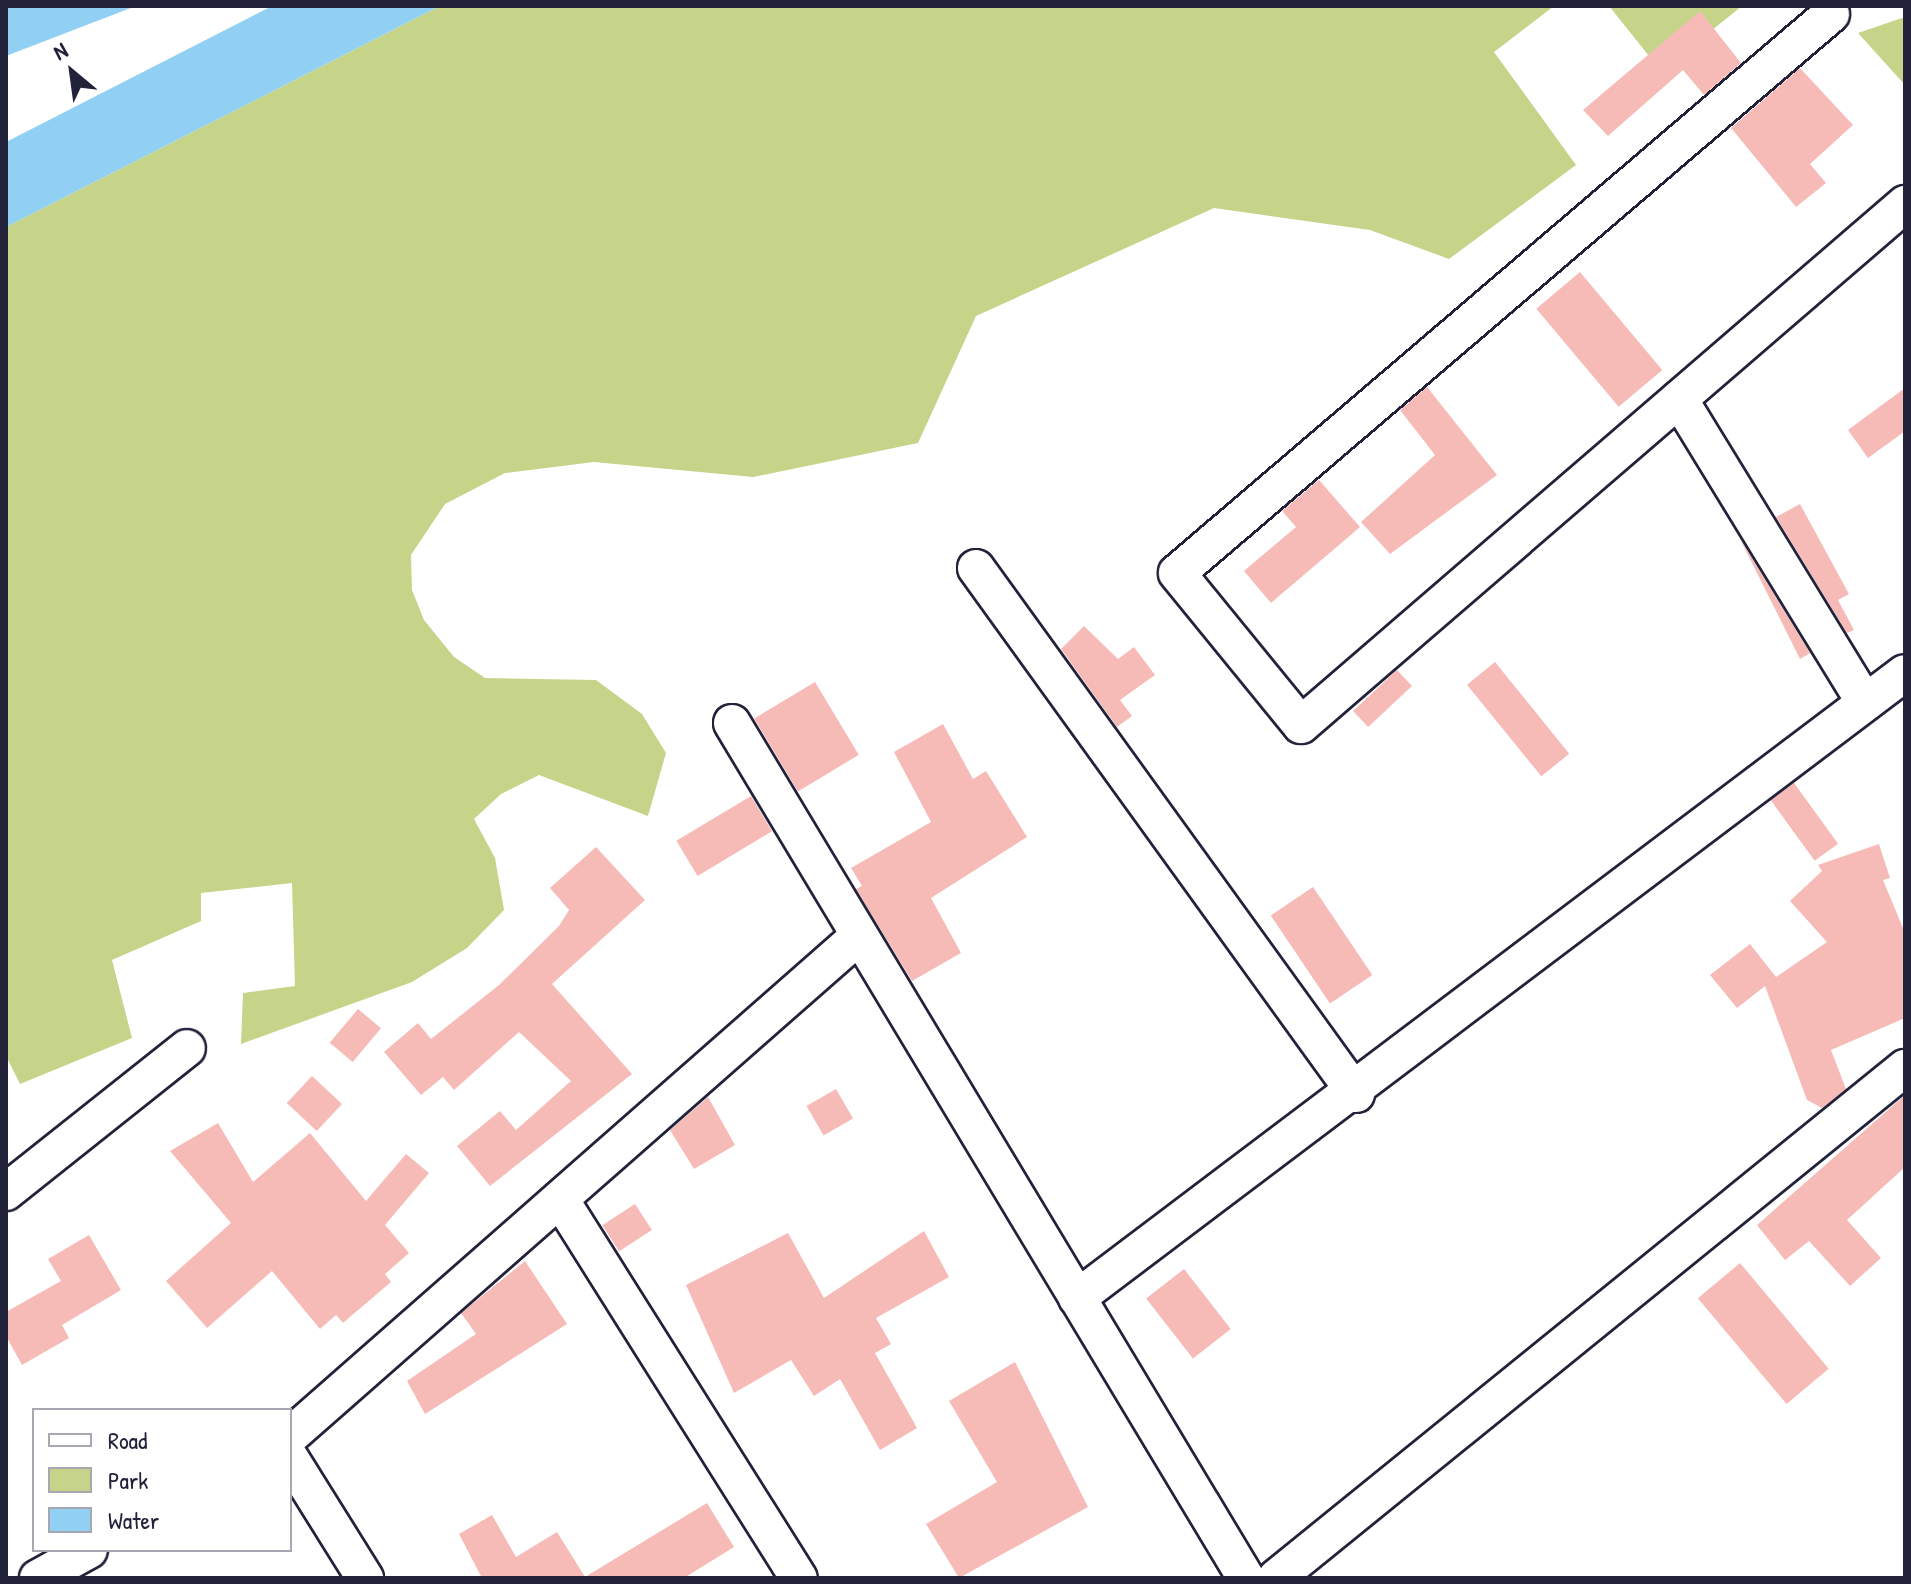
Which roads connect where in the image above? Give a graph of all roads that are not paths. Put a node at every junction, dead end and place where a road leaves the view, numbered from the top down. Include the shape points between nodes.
1 (1831, 14) dead end
2 (1905, 204) edge
3 (1679, 399) junction
4 (976, 568) dead end
5 (1905, 673) edge
6 (1865, 702) junction
7 (732, 723) dead end
8 (859, 936) junction
9 (187, 1048) dead end
10 (1905, 1068) edge
11 (1356, 1094) junction
12 (6, 1192) edge
13 (560, 1199) junction
14 (1077, 1298) junction
15 (292, 1434) edge
16 (292, 1461) edge
17 (85, 1552) edge
18 (38, 1578) edge
19 (365, 1578) edge
20 (799, 1578) edge
21 (1246, 1578) edge
22 (1276, 1578) edge

1 - 3 street via 1177,573 1301,725
2 - 3 street
3 - 6 street
4 - 11 street
5 - 6 street
6 - 11 street
7 - 8 street
8 - 13 street
8 - 14 street
9 - 12 street
10 - 22 street
11 - 14 street
13 - 15 street
13 - 20 street
14 - 21 street
16 - 19 street
17 - 18 street

